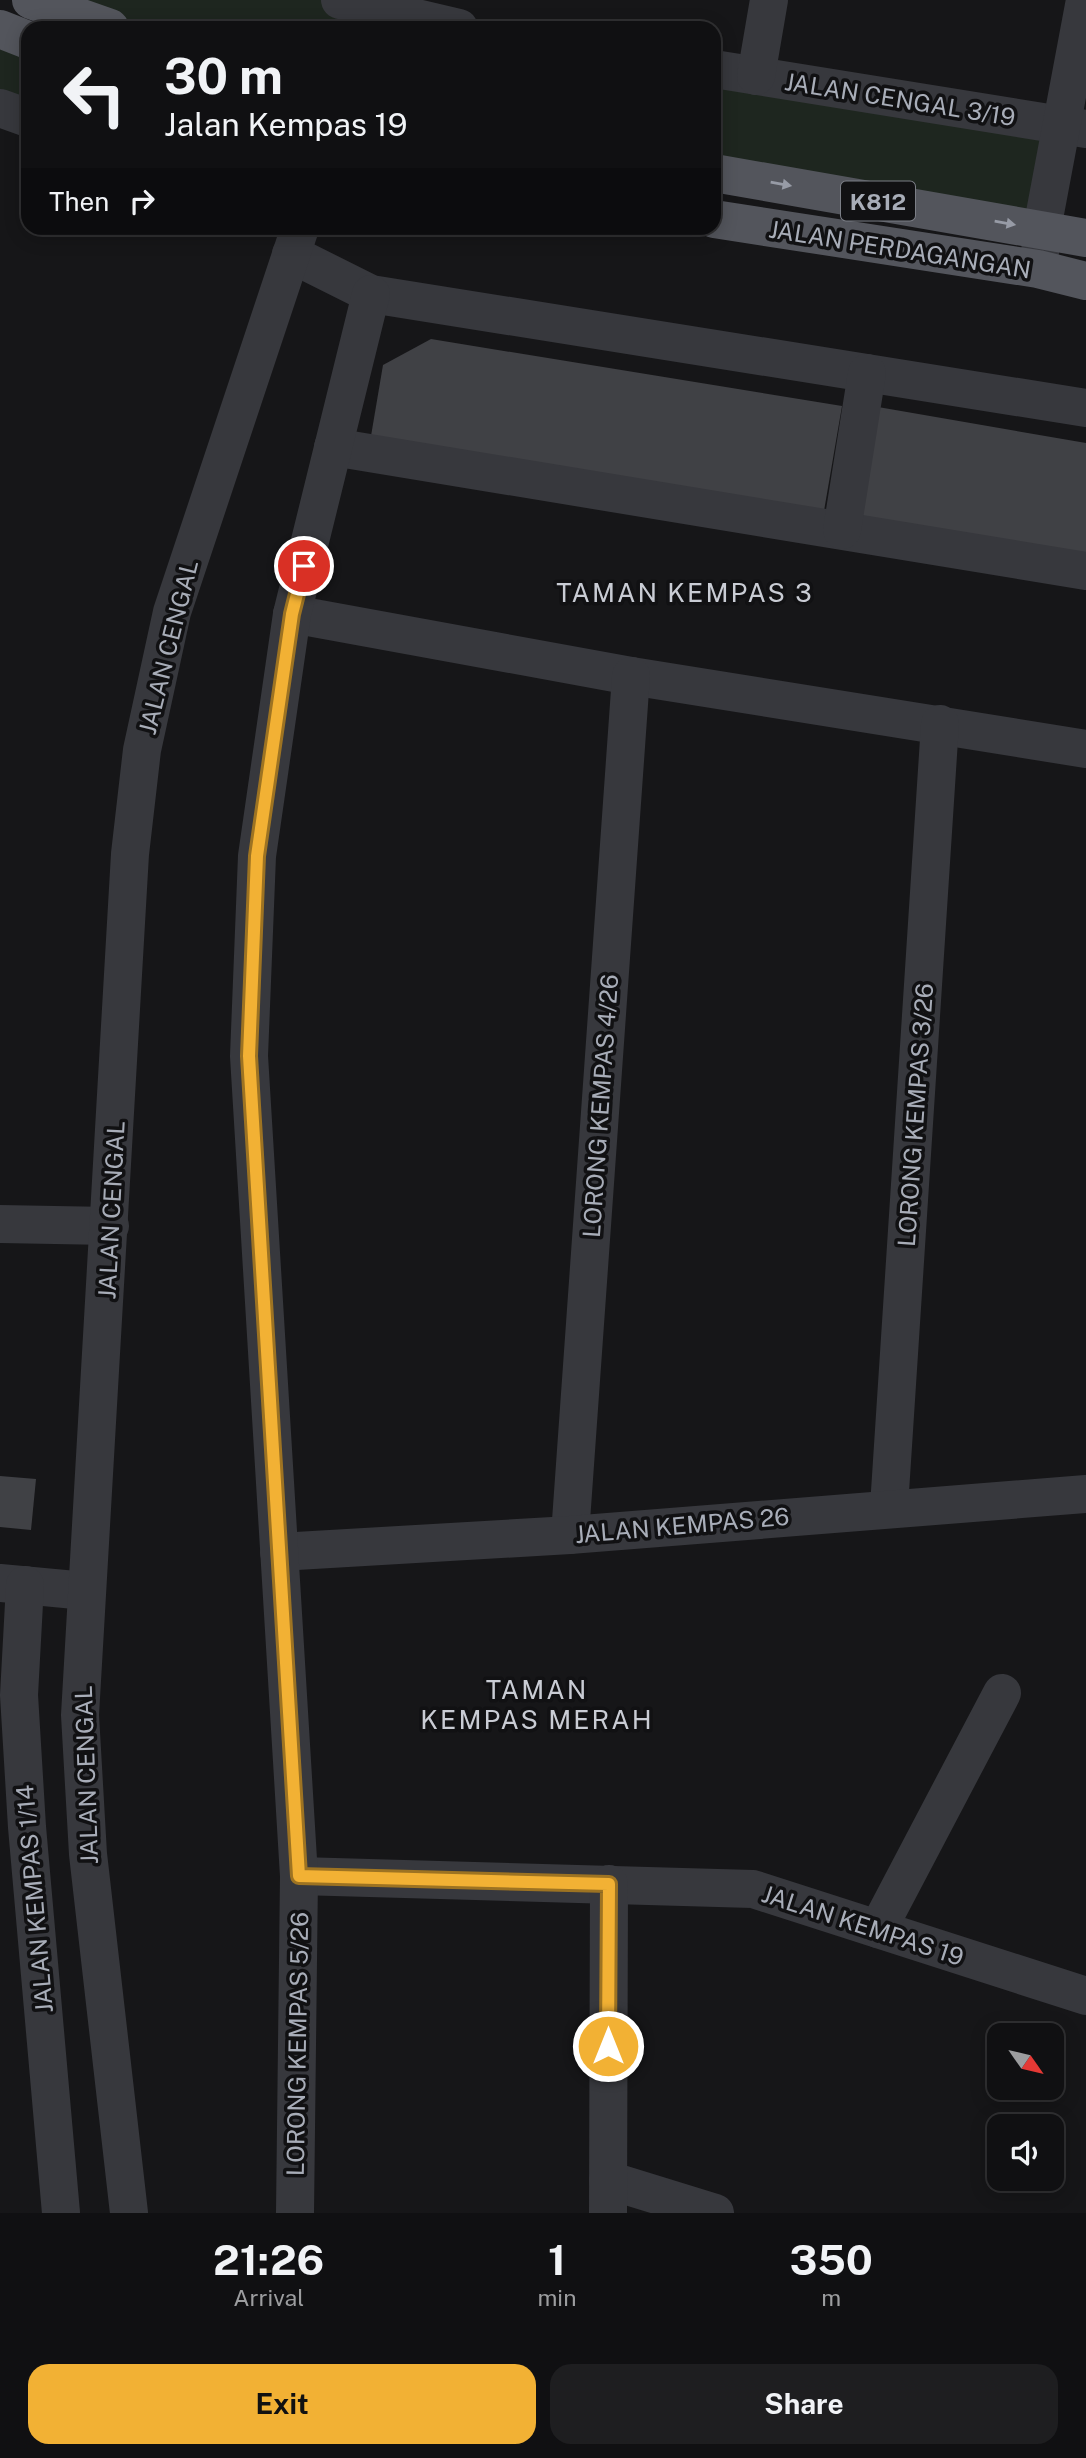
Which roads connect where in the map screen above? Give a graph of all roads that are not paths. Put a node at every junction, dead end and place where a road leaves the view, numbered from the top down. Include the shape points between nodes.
1 (31, 0) edge
2 (340, 0) edge
3 (769, 0) edge
4 (1085, 0) edge
5 (409, 9) edge
6 (90, 21) edge
7 (441, 21) edge
8 (0, 29) edge
9 (21, 37) edge
10 (721, 70) edge
11 (756, 76) junction
12 (0, 108) edge
13 (21, 116) edge
14 (1074, 127) edge
15 (721, 174) edge
16 (721, 220) edge
17 (1042, 229) junction
18 (1086, 238) edge
19 (295, 241) edge
20 (1038, 270) junction
21 (1086, 281) edge
22 (371, 294) junction
23 (867, 373) junction
24 (1086, 408) edge
25 (333, 447) junction
26 (842, 530) junction
27 (1086, 571) edge
28 (292, 614) junction
29 (631, 676) junction
30 (940, 724) junction
31 (1086, 749) edge
32 (0, 1224) edge
33 (110, 1226) junction
34 (1086, 1494) edge
35 (889, 1507) junction
36 (570, 1535) junction
37 (279, 1552) junction
38 (12, 1584) edge
39 (86, 1591) junction
40 (1002, 1693) dead end
41 (299, 1876) junction
42 (609, 1884) junction
43 (878, 1929) junction
44 (1086, 1996) edge
45 (608, 2197) edge
46 (61, 2213) edge
47 (130, 2213) edge
48 (295, 2213) edge
49 (715, 2213) edge

1 - 6 main road
2 - 5 street
3 - 11 street
4 - 14 street
5 - 7 street
8 - 9 main road
10 - 11 street, JALAN CENGAL 3/19
11 - 14 street, JALAN CENGAL 3/19
12 - 13 street
14 - 17 street
15 -> 17 main road, JALAN PERDAGANGAN / K812
16 - 20 main road, JALAN PERDAGANGAN / K812
17 - 18 main road, JALAN PERDAGANGAN / K812
17 - 20 street
19 - 22 street
19 - 33 street, JALAN CENGAL via 156,673 130,854
20 - 21 main road, JALAN PERDAGANGAN / K812
22 - 23 street
22 - 25 street, LORONG KEMPAS 5/26
23 - 24 street
23 - 26 street
25 - 26 street
25 - 28 street, LORONG KEMPAS 5/26
26 - 27 street
28 - 29 street
28 - 37 street, LORONG KEMPAS 5/26 via 257,856 249,1056
29 - 30 street
29 - 36 street, LORONG KEMPAS 4/26
30 - 31 street
30 - 35 street, LORONG KEMPAS 3/26
32 - 33 street
33 - 39 street, JALAN CENGAL
34 - 35 street, JALAN KEMPAS 26
35 - 36 street, JALAN KEMPAS 26
36 - 37 street, JALAN KEMPAS 26
37 - 41 street, LORONG KEMPAS 5/26
38 - 39 street
38 - 46 street, JALAN KEMPAS 1/14
39 - 47 street, JALAN CENGAL via 80,1715 88,1854
40 - 43 street
41 - 42 street, JALAN KEMPAS 19
41 - 48 street, LORONG KEMPAS 5/26
42 - 43 street, JALAN KEMPAS 19 via 753,1889
42 - 45 street
43 - 44 street, JALAN KEMPAS 19
45 - 49 street

